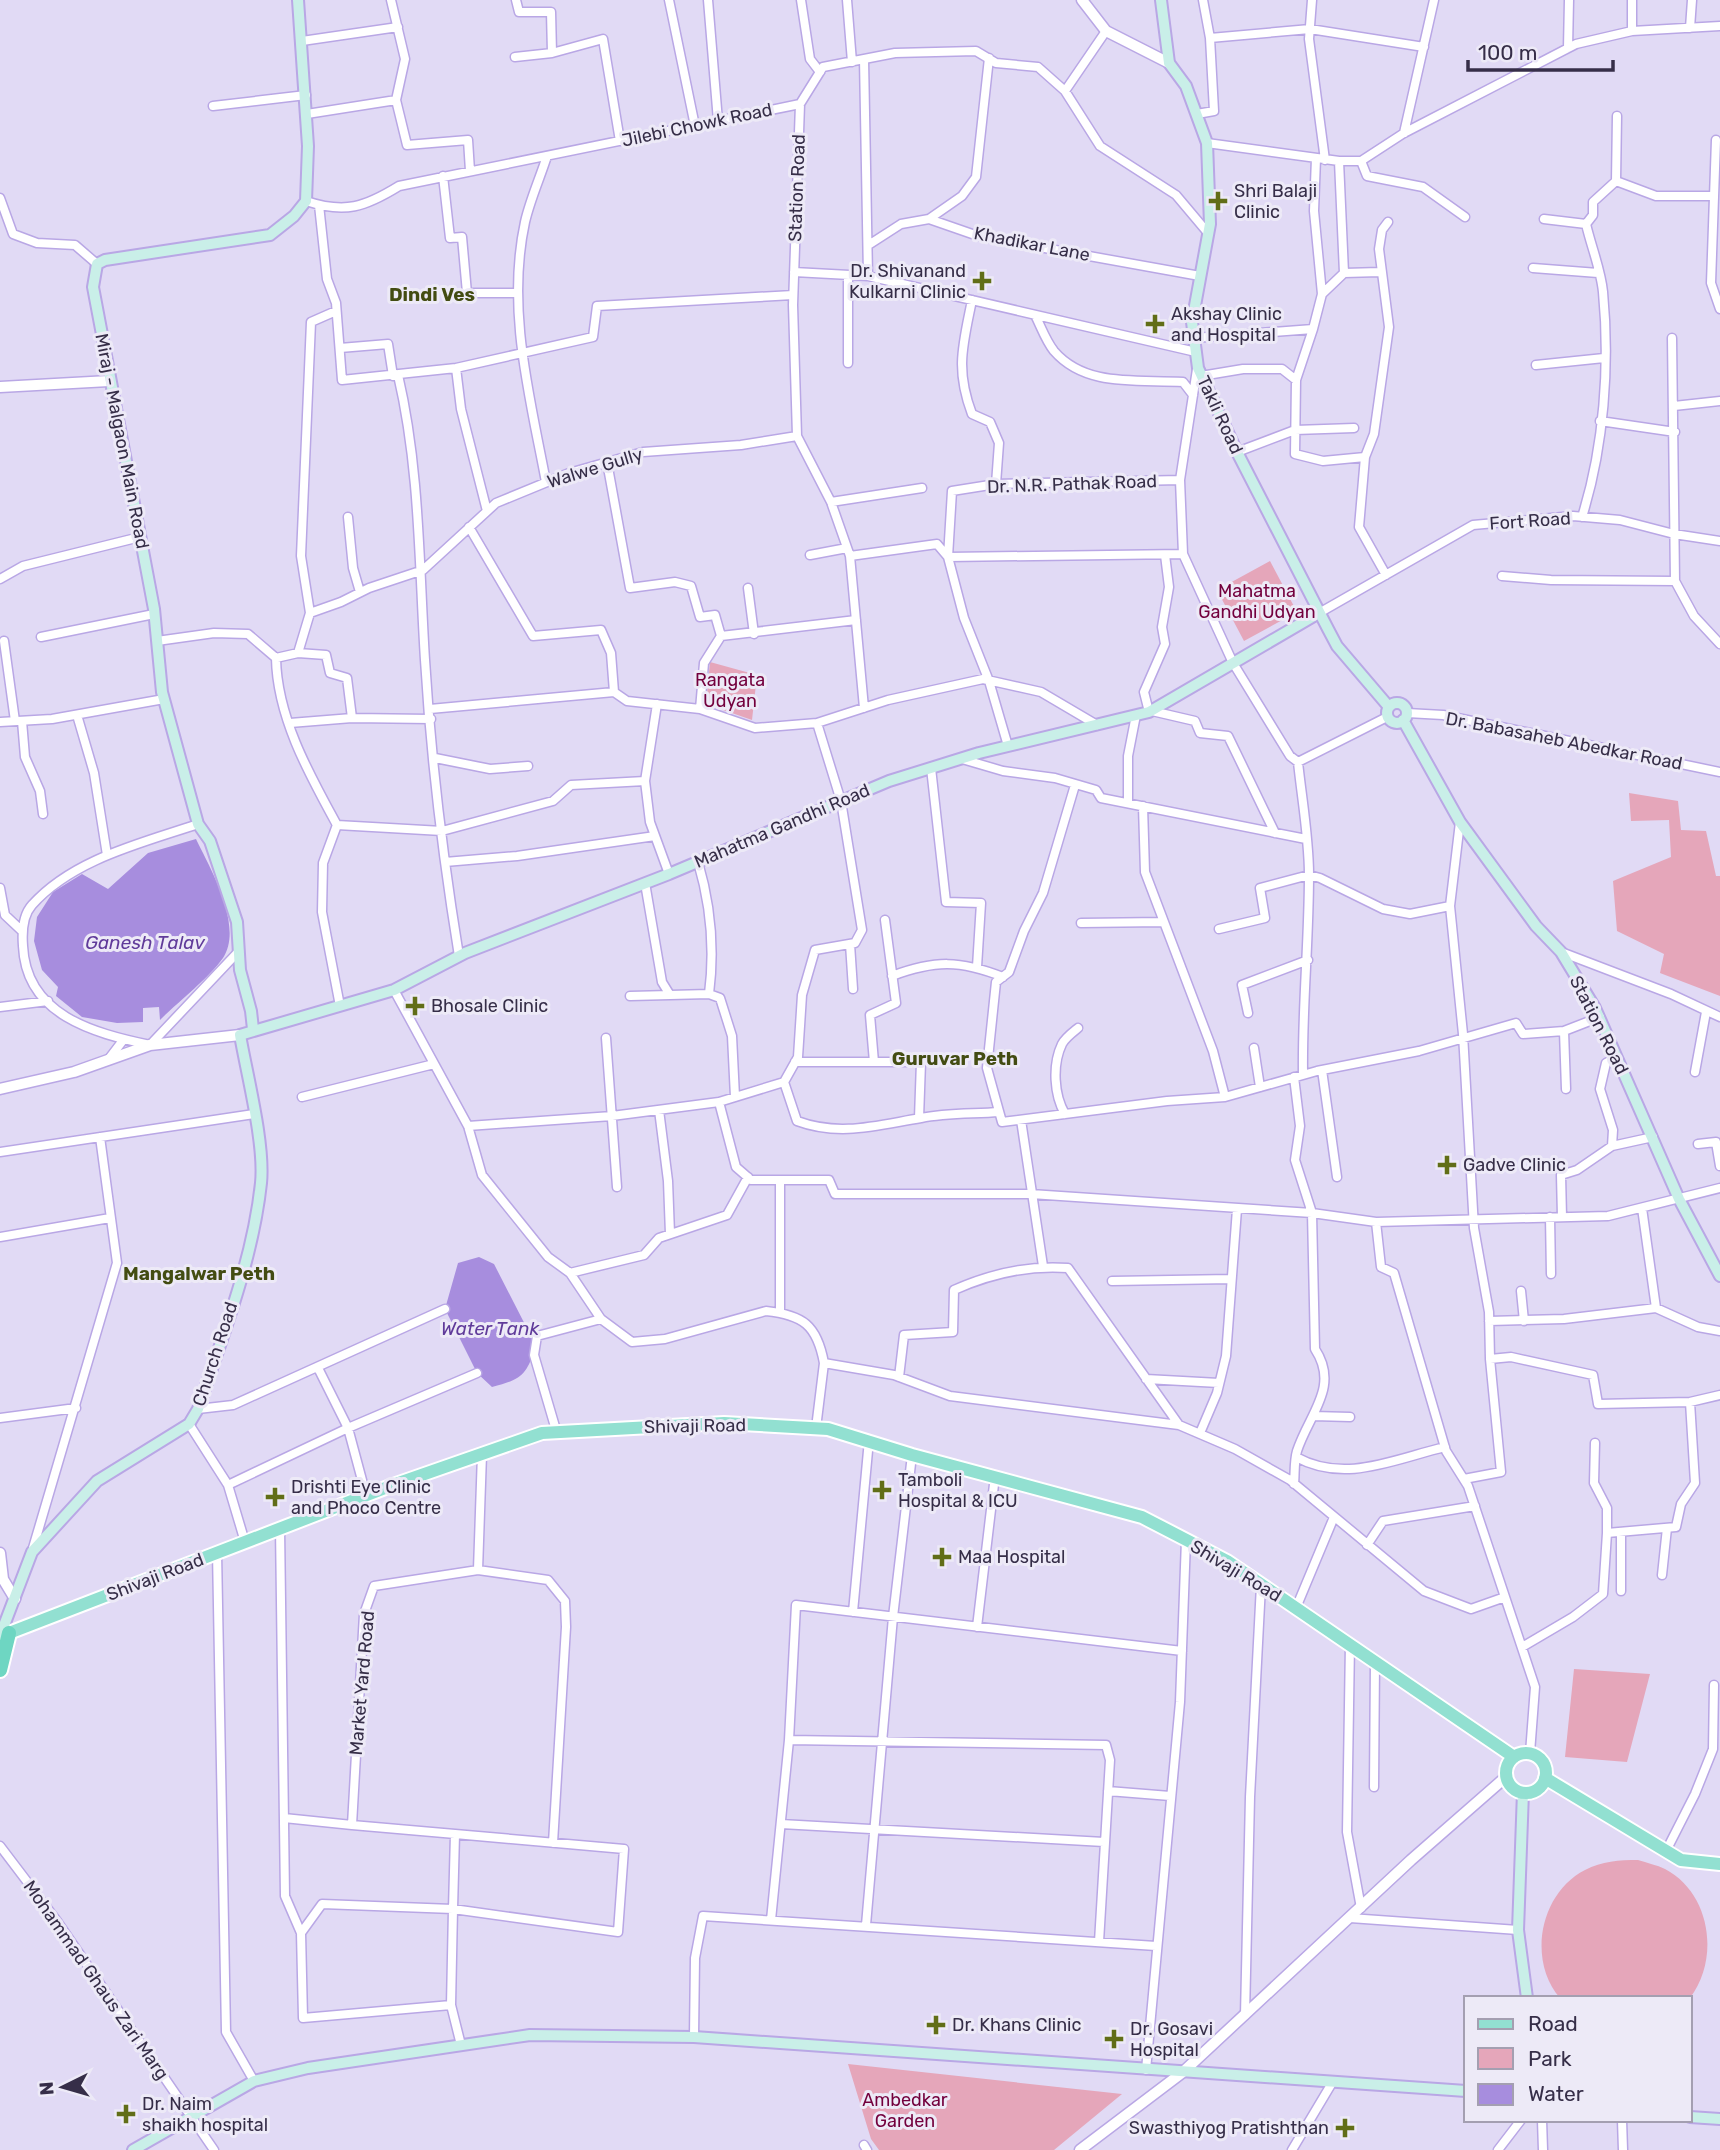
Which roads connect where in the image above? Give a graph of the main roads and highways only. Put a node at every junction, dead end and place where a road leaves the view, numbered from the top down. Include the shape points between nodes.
1 (298, 0) edge
2 (1161, 0) edge
3 (1319, 613) junction
4 (1388, 712) junction
5 (1405, 717) junction
6 (253, 1029) junction
7 (240, 1035) joint
8 (1720, 1276) edge
9 (3, 1635) edge
10 (0, 1670) edge
11 (1514, 1757) junction
12 (1545, 1778) junction
13 (1523, 1793) junction
14 (1720, 1864) edge
15 (1527, 1996) edge
16 (1464, 2091) edge
17 (1692, 2117) edge
18 (1720, 2119) edge
19 (133, 2150) edge

1 - 6 main road, Miraj - Malgaon Main Road via 307,114 306,201 270,235 105,260 97,264 93,286 154,614 164,699 198,824 211,841 229,892
2 - 3 main road, Takli Road via 1169,63 1186,86 1207,143 1208,233 1192,322 1199,372
3 - 4 main road, Takli Road via 1337,646
3 - 6 main road, Mahatma Gandhi Road via 1150,711 931,768 459,956 394,990
4 - 5 main road via 1395,723
4 - 5 main road via 1400,703
5 - 8 main road, Station Road via 1460,822 1536,926 1561,952 1600,1017 1679,1199
6 - 7 main road, Mahatma Gandhi Road
7 - 9 main road, Church Road via 261,1181 247,1253 198,1409 189,1424 97,1481 32,1552
9 - 10 highway
9 - 11 main road, Shivaji Road via 366,1495 556,1430 723,1423 816,1428 1142,1517 1227,1562
11 - 12 main road via 1530,1753 1543,1762
11 - 13 main road via 1507,1776
12 - 13 main road via 1539,1788
12 - 14 main road via 1681,1860
13 - 15 main road via 1518,1930
16 - 19 main road via 694,2037 530,2035 308,2068 254,2081
17 - 18 main road

